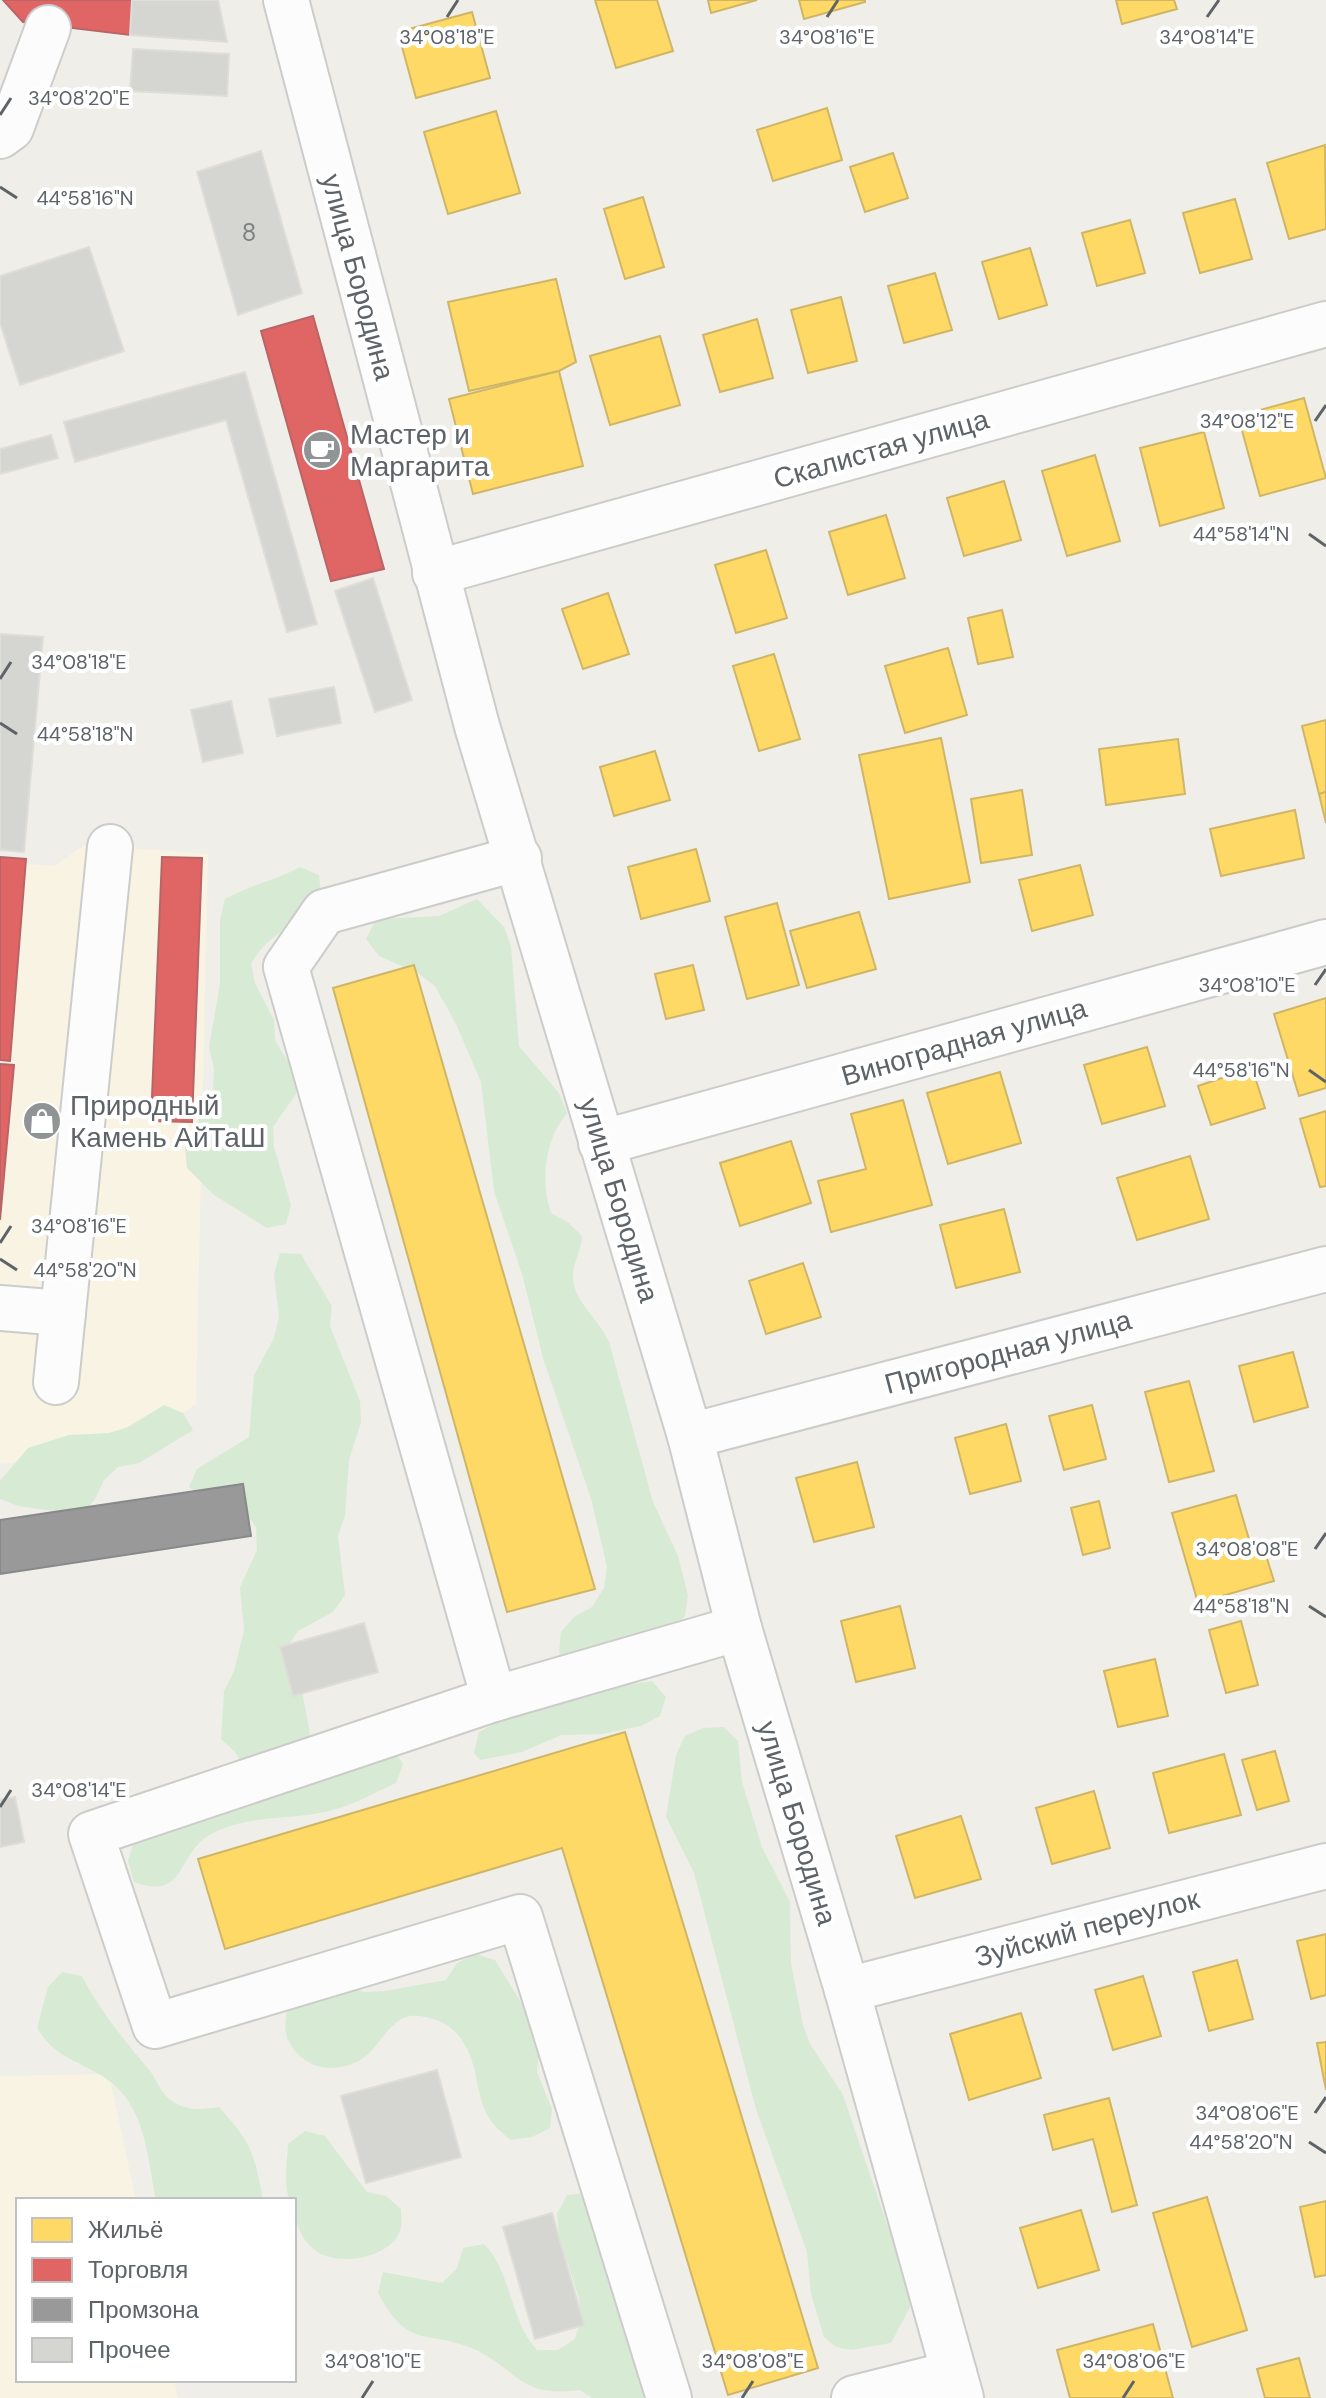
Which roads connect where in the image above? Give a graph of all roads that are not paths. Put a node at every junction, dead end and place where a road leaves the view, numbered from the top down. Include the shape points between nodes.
1 (286, 0) edge
2 (48, 28) dead end
3 (0, 136) edge
4 (1326, 324) edge
5 (435, 573) junction
6 (110, 847) dead end
7 (519, 858) junction
8 (1326, 942) edge
9 (601, 1143) junction
10 (1326, 1269) edge
11 (0, 1308) edge
12 (63, 1313) junction
13 (56, 1382) dead end
14 (690, 1436) junction
15 (739, 1628) junction
16 (494, 1699) junction
17 (1326, 1866) edge
18 (847, 1990) junction
19 (958, 2386) edge
20 (669, 2398) edge
21 (854, 2398) edge

1 - 5 street, улица Бородина
2 - 3 street via 11,128
4 - 5 street, Скалистая улица
5 - 7 street, улица Бородина
6 - 12 street
7 - 9 street, улица Бородина
7 - 16 street via 324,912 286,967
8 - 9 street, Виноградная улица
9 - 14 street, улица Бородина
10 - 14 street, Пригородная улица
11 - 12 street
12 - 13 street
14 - 15 street, улица Бородина
15 - 16 street
15 - 18 street, улица Бородина
16 - 20 street via 91,1834 155,2026 520,1917
17 - 18 street, Зуйский переулок
18 - 19 street, улица Бородина
19 - 21 street

